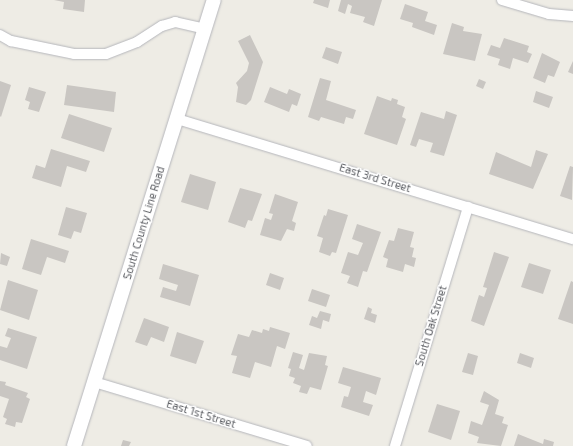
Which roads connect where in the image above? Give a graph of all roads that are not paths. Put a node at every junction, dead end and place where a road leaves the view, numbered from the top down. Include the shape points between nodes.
1 (214, 0) edge
2 (528, 0) edge
3 (506, 2) edge
4 (573, 16) edge
5 (205, 29) junction
6 (0, 35) edge
7 (177, 119) junction
8 (468, 207) junction
9 (573, 239) edge
10 (94, 382) junction
11 (74, 446) edge
12 (307, 446) edge
13 (394, 446) edge

1 - 5 main road, South County Line Road
2 - 3 street
3 - 4 street via 549,14
5 - 6 street via 176,22 162,26 137,42 106,54 74,54 11,41
5 - 7 main road, South County Line Road
7 - 8 street, East 3rd Street
7 - 10 main road, South County Line Road
8 - 9 street, East 3rd Street
8 - 13 street, South Oak Street
10 - 11 main road, South County Line Road
10 - 12 street, East 1st Street

